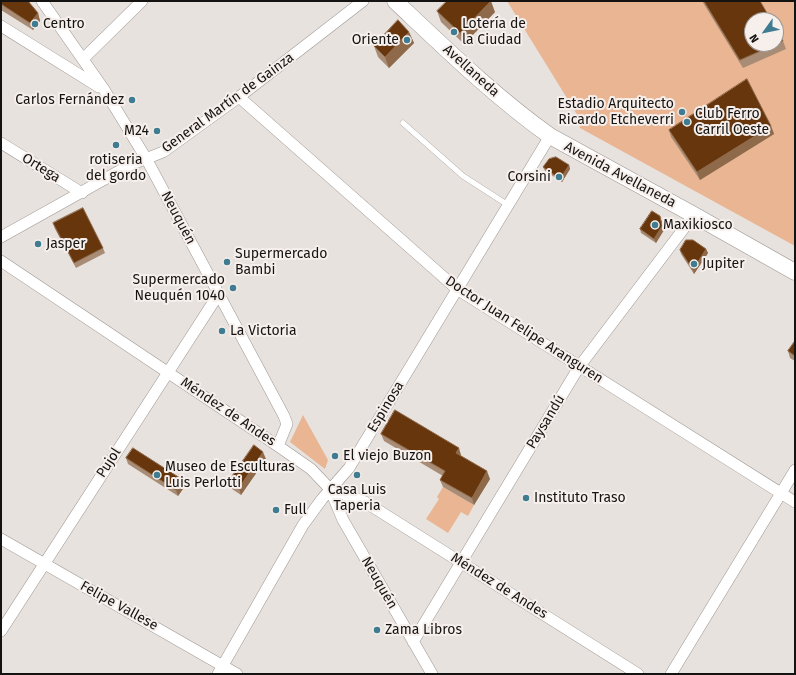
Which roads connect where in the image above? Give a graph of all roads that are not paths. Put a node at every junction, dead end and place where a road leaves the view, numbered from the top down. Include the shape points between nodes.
1 (42, 1) edge
2 (142, 1) edge
3 (363, 1) edge
4 (395, 1) edge
5 (1, 26) edge
6 (83, 59) junction
7 (105, 91) junction
8 (239, 97) junction
9 (403, 123) dead end
10 (550, 136) junction
11 (1, 143) edge
12 (147, 160) junction
13 (82, 193) junction
14 (508, 205) junction
15 (694, 215) junction
16 (1, 237) edge
17 (1, 260) edge
18 (795, 272) edge
19 (457, 289) junction
20 (218, 295) junction
21 (579, 367) junction
22 (168, 371) junction
23 (278, 446) junction
24 (795, 470) edge
25 (330, 489) junction
26 (781, 493) junction
27 (795, 502) edge
28 (1, 538) edge
29 (461, 562) junction
30 (45, 564) junction
31 (1, 631) edge
32 (413, 642) junction
33 (220, 670) edge
34 (238, 674) edge
35 (432, 674) edge
36 (638, 674) edge
37 (671, 674) edge

1 - 6 street, Neuquén
2 - 6 street
3 - 8 street, General Martín de Gainza
4 - 10 main road, Avellaneda via 474,74
5 - 7 street
6 - 7 street, Neuquén
7 - 12 street, Neuquén
8 - 12 street, General Martín de Gainza via 163,152
8 - 19 street, Doctor Juan Felipe Aranguren
9 - 14 lane via 458,172
10 - 14 street, Espinosa
10 - 15 main road, Avenida Avellaneda
11 - 13 street, Ortega
12 - 13 street, General Martín de Gainza via 130,166
12 - 20 street, Neuquén
13 - 16 street, General Martín de Gainza
14 - 19 street, Espinosa
15 - 18 main road, Avenida Avellaneda
15 - 21 street, Paysandú
17 - 22 street, Méndez de Andes
19 - 21 street, Doctor Juan Felipe Aranguren
19 - 25 street, Espinosa via 349,468
20 - 22 street, Pujol
20 - 23 street, Neuquén via 287,424
21 - 26 street, Doctor Juan Felipe Aranguren
21 - 29 street, Paysandú
22 - 23 street, Méndez de Andes
22 - 30 street, Pujol
23 - 25 street, Méndez de Andes via 312,469
24 - 26 street
25 - 29 street, Méndez de Andes via 365,502
25 - 32 street, Neuquén via 343,520
25 - 33 street, Espinosa via 303,525
26 - 27 street, Doctor Juan Felipe Aranguren
26 - 37 street
28 - 30 street, Felipe Vallese
29 - 32 street, Paysandú
29 - 36 street, Méndez de Andes
30 - 31 street, Pujol
30 - 33 street, Felipe Vallese
32 - 35 street, Neuquén
33 - 34 street, Felipe Vallese

